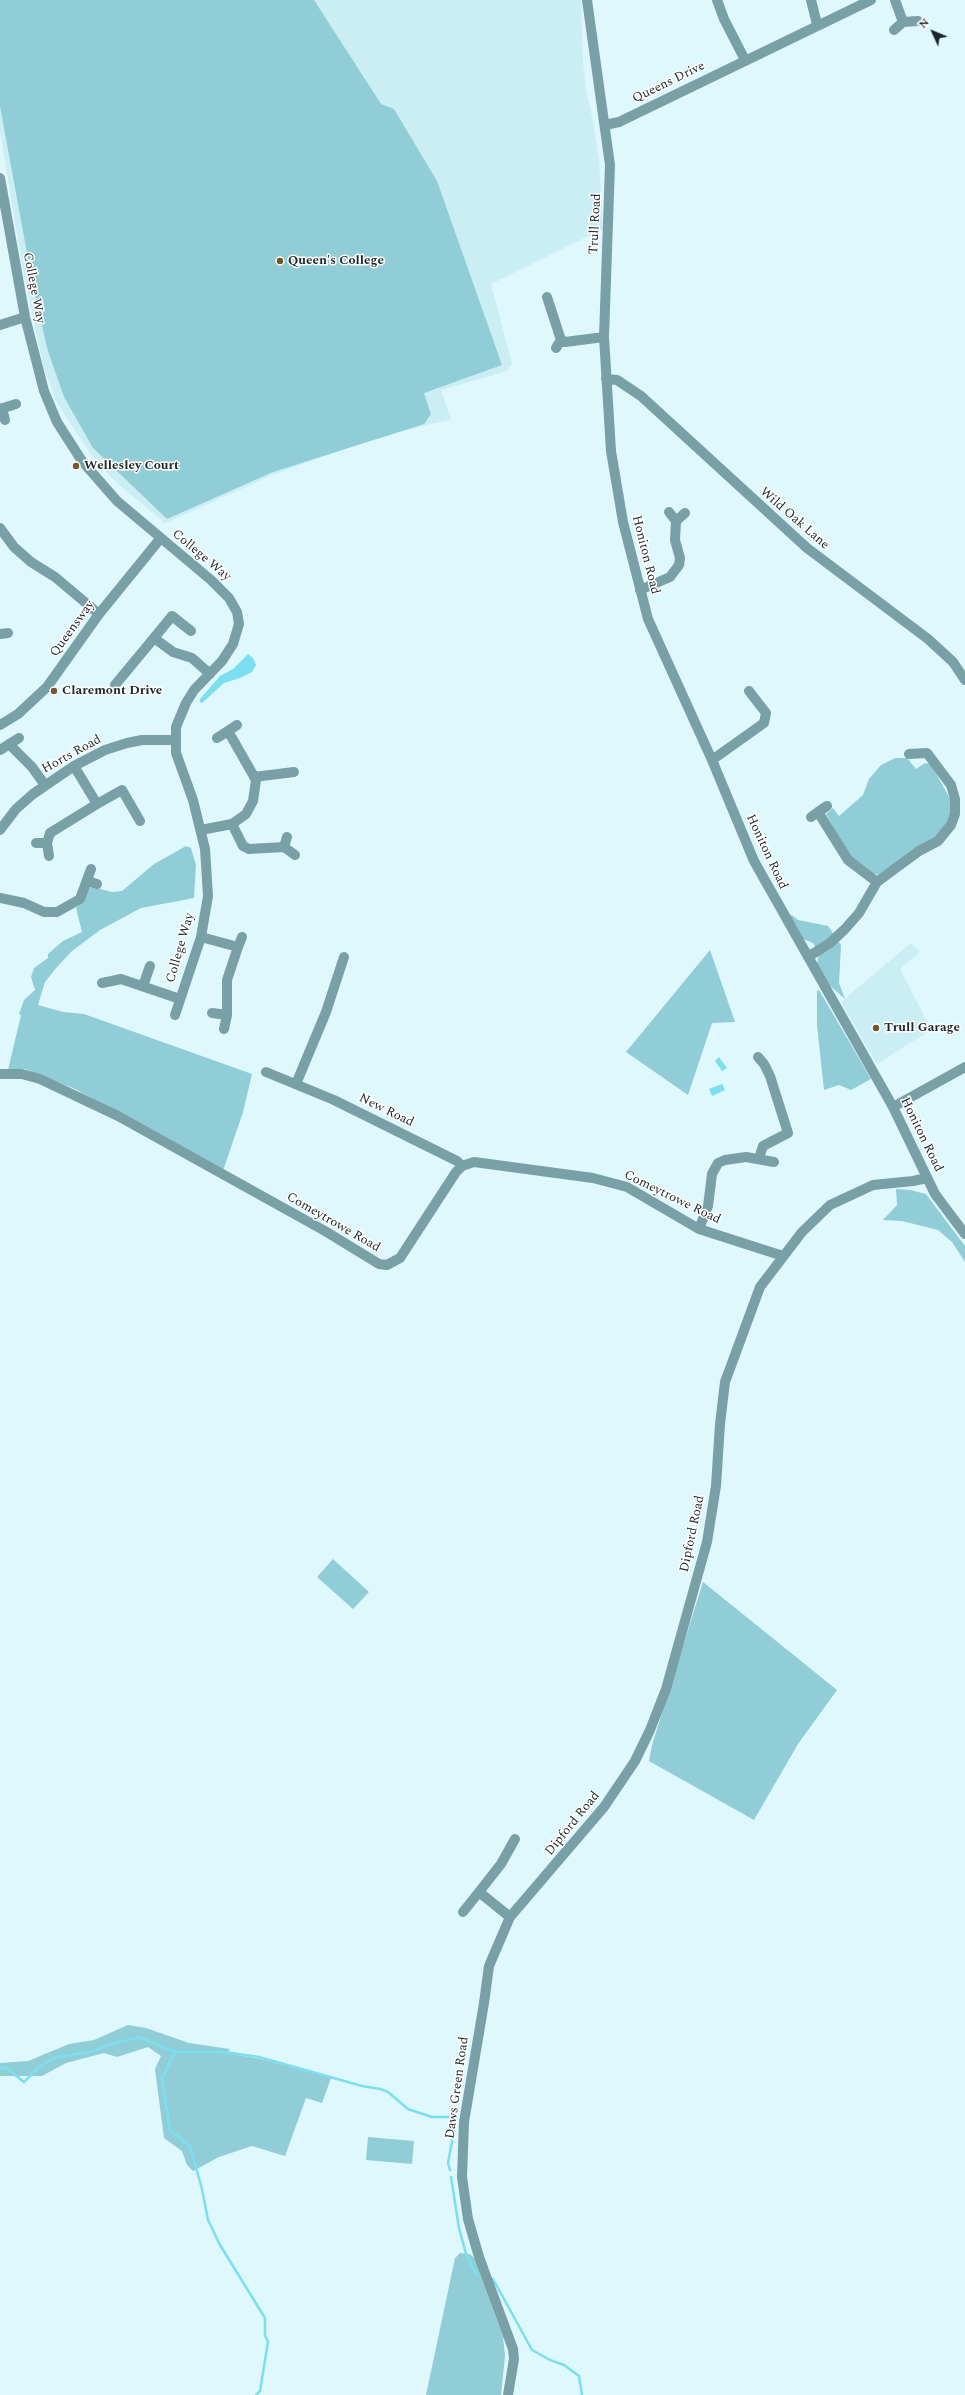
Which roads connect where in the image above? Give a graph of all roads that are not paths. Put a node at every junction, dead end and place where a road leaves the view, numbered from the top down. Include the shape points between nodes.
1 (587, 0) edge
2 (717, 0) edge
3 (811, 0) edge
4 (870, 0) edge
5 (895, 0) edge
6 (918, 21) dead end
7 (903, 22) junction
8 (817, 24) junction
9 (894, 30) dead end
10 (745, 60) junction
11 (604, 125) junction
12 (0, 178) edge
13 (547, 297) dead end
14 (25, 317) junction
15 (0, 325) edge
16 (604, 337) junction
17 (606, 379) junction
18 (16, 404) dead end
19 (1, 408) edge
20 (5, 420) dead end
21 (611, 451) joint
22 (669, 512) dead end
23 (685, 513) dead end
24 (676, 521) junction
25 (0, 528) edge
26 (160, 539) junction
27 (640, 590) junction
28 (99, 614) junction
29 (191, 631) dead end
30 (154, 638) junction
31 (210, 674) junction
32 (965, 680) edge
33 (115, 685) dead end
34 (750, 692) dead end
35 (0, 725) edge
36 (237, 725) dead end
37 (228, 731) junction
38 (20, 738) dead end
39 (217, 738) dead end
40 (175, 740) junction
41 (10, 744) junction
42 (0, 750) edge
43 (909, 754) dead end
44 (712, 760) junction
45 (74, 766) junction
46 (294, 772) dead end
47 (254, 777) junction
48 (45, 784) junction
49 (97, 804) junction
50 (827, 806) dead end
51 (140, 821) dead end
52 (232, 824) junction
53 (0, 830) edge
54 (202, 830) junction
55 (287, 837) dead end
56 (36, 843) dead end
57 (47, 843) junction
58 (284, 847) junction
59 (295, 855) dead end
60 (49, 856) dead end
61 (91, 869) dead end
62 (877, 882) junction
63 (0, 898) edge
64 (201, 936) junction
65 (242, 937) dead end
66 (238, 947) junction
67 (344, 957) dead end
68 (808, 957) junction
69 (150, 966) dead end
70 (102, 983) dead end
71 (144, 986) junction
72 (180, 999) junction
73 (212, 1013) dead end
74 (174, 1015) dead end
75 (227, 1015) junction
76 (224, 1029) dead end
77 (758, 1057) dead end
78 (965, 1067) edge
79 (266, 1072) dead end
80 (0, 1074) edge
81 (296, 1084) junction
82 (894, 1107) junction
83 (759, 1158) junction
84 (774, 1162) dead end
85 (462, 1166) junction
86 (927, 1178) junction
87 (699, 1229) junction
88 (965, 1234) edge
89 (783, 1256) junction
90 (515, 1839) dead end
91 (479, 1892) junction
92 (463, 1912) dead end
93 (510, 1917) junction
94 (496, 1946) joint
95 (508, 2395) edge

1 - 11 street, Trull Road
2 - 10 street
3 - 8 street
4 - 8 street, Queens Drive
5 - 7 street
6 - 7 street
7 - 9 street
8 - 10 street, Queens Drive
10 - 11 street, Queens Drive via 619,122
11 - 16 street, Trull Road via 611,188
12 - 14 street, College Way
13 - 16 street via 558,344
14 - 15 street
14 - 26 street, College Way via 44,391 57,422 82,462 117,501
16 - 17 street, Trull Road
17 - 21 street, Trull Road
17 - 32 street, Wild Oak Lane via 617,380 641,396 807,548 928,639 953,662
18 - 19 street
19 - 20 street
21 - 27 street, Honiton Road via 623,522
22 - 24 street
23 - 24 street
24 - 27 street via 675,540 680,558 679,565 670,577
25 - 28 street via 14,547 31,562 55,577
26 - 28 street, Queensway
26 - 31 street, College Way via 221,589 237,612 239,624 233,644
27 - 44 street, Honiton Road via 660,647
28 - 35 street, Queensway via 47,687 18,714
29 - 30 street via 169,613
30 - 31 street via 172,652 192,658
30 - 33 street
31 - 40 street, College Way via 186,702 176,727
34 - 44 street via 766,713 764,723
36 - 37 street
37 - 39 street
37 - 47 street
38 - 41 street
40 - 45 street, Horts Road via 142,740 127,743 105,750
40 - 54 street, College Way via 176,753
41 - 42 street
41 - 48 street
43 - 62 street via 927,753 936,763 951,785 955,799 955,814 951,825 938,841
44 - 68 street, Honiton Road via 754,861
45 - 48 street, Horts Road
45 - 49 street
46 - 47 street
47 - 52 street via 256,791 250,808 240,820
48 - 53 street, Horts Road via 16,809
49 - 51 street via 120,786
49 - 57 street via 50,833
50 - 62 street via 815,814 848,860
52 - 54 street
52 - 58 street via 243,846 249,849
54 - 64 street, College Way via 208,896
55 - 58 street
56 - 57 street
57 - 60 street
58 - 59 street
61 - 63 street via 92,883 76,903 56,912 34,914 24,903
62 - 68 street via 863,908 846,929
64 - 66 street
64 - 72 street, College Way
65 - 66 street
66 - 75 street via 227,980
67 - 81 street via 326,1012
68 - 82 street, Honiton Road
69 - 71 street
70 - 71 street via 116,974
71 - 72 street
72 - 74 street, College Way
73 - 75 street
75 - 76 street
77 - 83 street via 770,1076 792,1131 763,1146
78 - 82 street
79 - 81 street, New Road
80 - 85 street, Comeytrowe Road via 22,1074 40,1079 118,1116 380,1264 394,1263 404,1254
81 - 85 street, New Road via 334,1100 457,1161
82 - 86 street, Honiton Road
83 - 84 street
83 - 87 street via 746,1157 718,1163 712,1174 708,1206
85 - 87 street, Comeytrowe Road via 483,1162 520,1170 593,1178 627,1187
86 - 88 street, Honiton Road via 935,1194
86 - 89 street, Dipford Road via 873,1185 841,1198 818,1215
87 - 89 street, Comeytrowe Road
89 - 93 street, Dipford Road via 763,1282 753,1302 725,1382 716,1486 708,1542 666,1689 650,1730 636,1761 604,1807
90 - 91 street via 501,1864
91 - 92 street
91 - 93 street
93 - 94 street, Dipford Road
94 - 95 street, Daws Green Road via 489,1966 464,2122 462,2177 468,2219 478,2257 513,2349 514,2359

